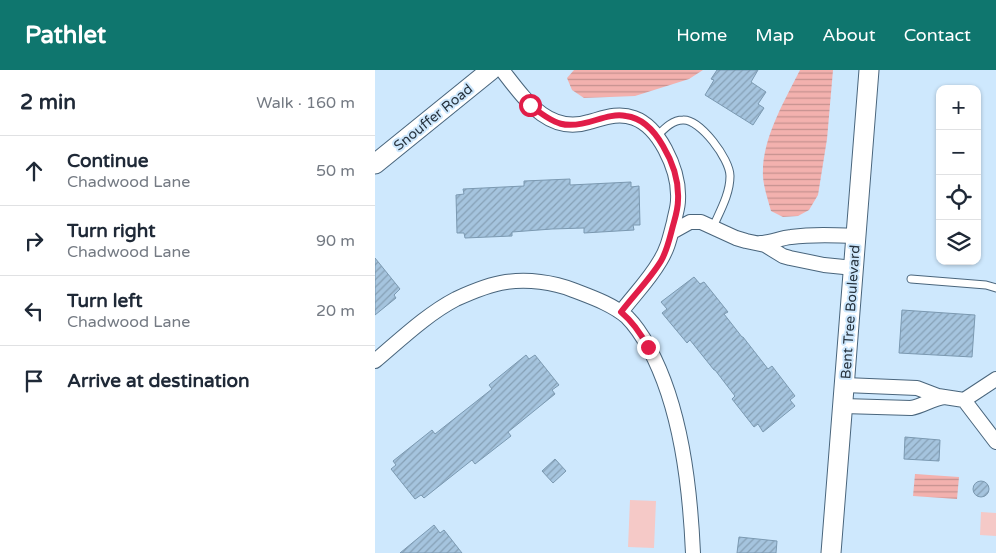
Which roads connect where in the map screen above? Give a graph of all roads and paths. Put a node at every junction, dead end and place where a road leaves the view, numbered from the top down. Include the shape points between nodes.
1 (491, 70) edge
2 (502, 70) edge
3 (869, 70) edge
4 (657, 136) junction
5 (375, 164) edge
6 (713, 227) junction
7 (672, 232) junction
8 (856, 236) junction
9 (759, 243) junction
10 (854, 268) junction
11 (911, 279) dead end
12 (996, 288) edge
13 (621, 312) junction
14 (375, 361) edge
15 (996, 379) edge
16 (845, 385) junction
17 (946, 397) junction
18 (964, 400) junction
19 (843, 406) junction
20 (996, 442) edge
21 (693, 553) edge
22 (831, 553) edge

1 - 5 main road, Snouffer Road
2 - 4 street via 530,105 553,120 573,126 611,116 626,116 642,122
3 - 8 main road, Bent Tree Boulevard
4 - 6 lane via 675,121 690,121 704,132 725,159 730,171 729,187
4 - 7 street via 677,182 678,206
6 - 7 street via 694,221
6 - 9 street via 746,242
7 - 13 street via 661,260
8 - 9 street via 808,235
8 - 10 main road, Bent Tree Boulevard
9 - 10 street via 790,258
10 - 16 main road, Bent Tree Boulevard
11 - 12 lane
13 - 14 street via 567,287 505,282 470,293 449,304
13 - 21 street via 633,323 653,356 672,408 688,486
15 - 18 street
16 - 17 street via 917,388
16 - 19 main road, Bent Tree Boulevard
17 - 18 street
17 - 19 street via 914,408
18 - 20 street
19 - 22 main road, Bent Tree Boulevard

